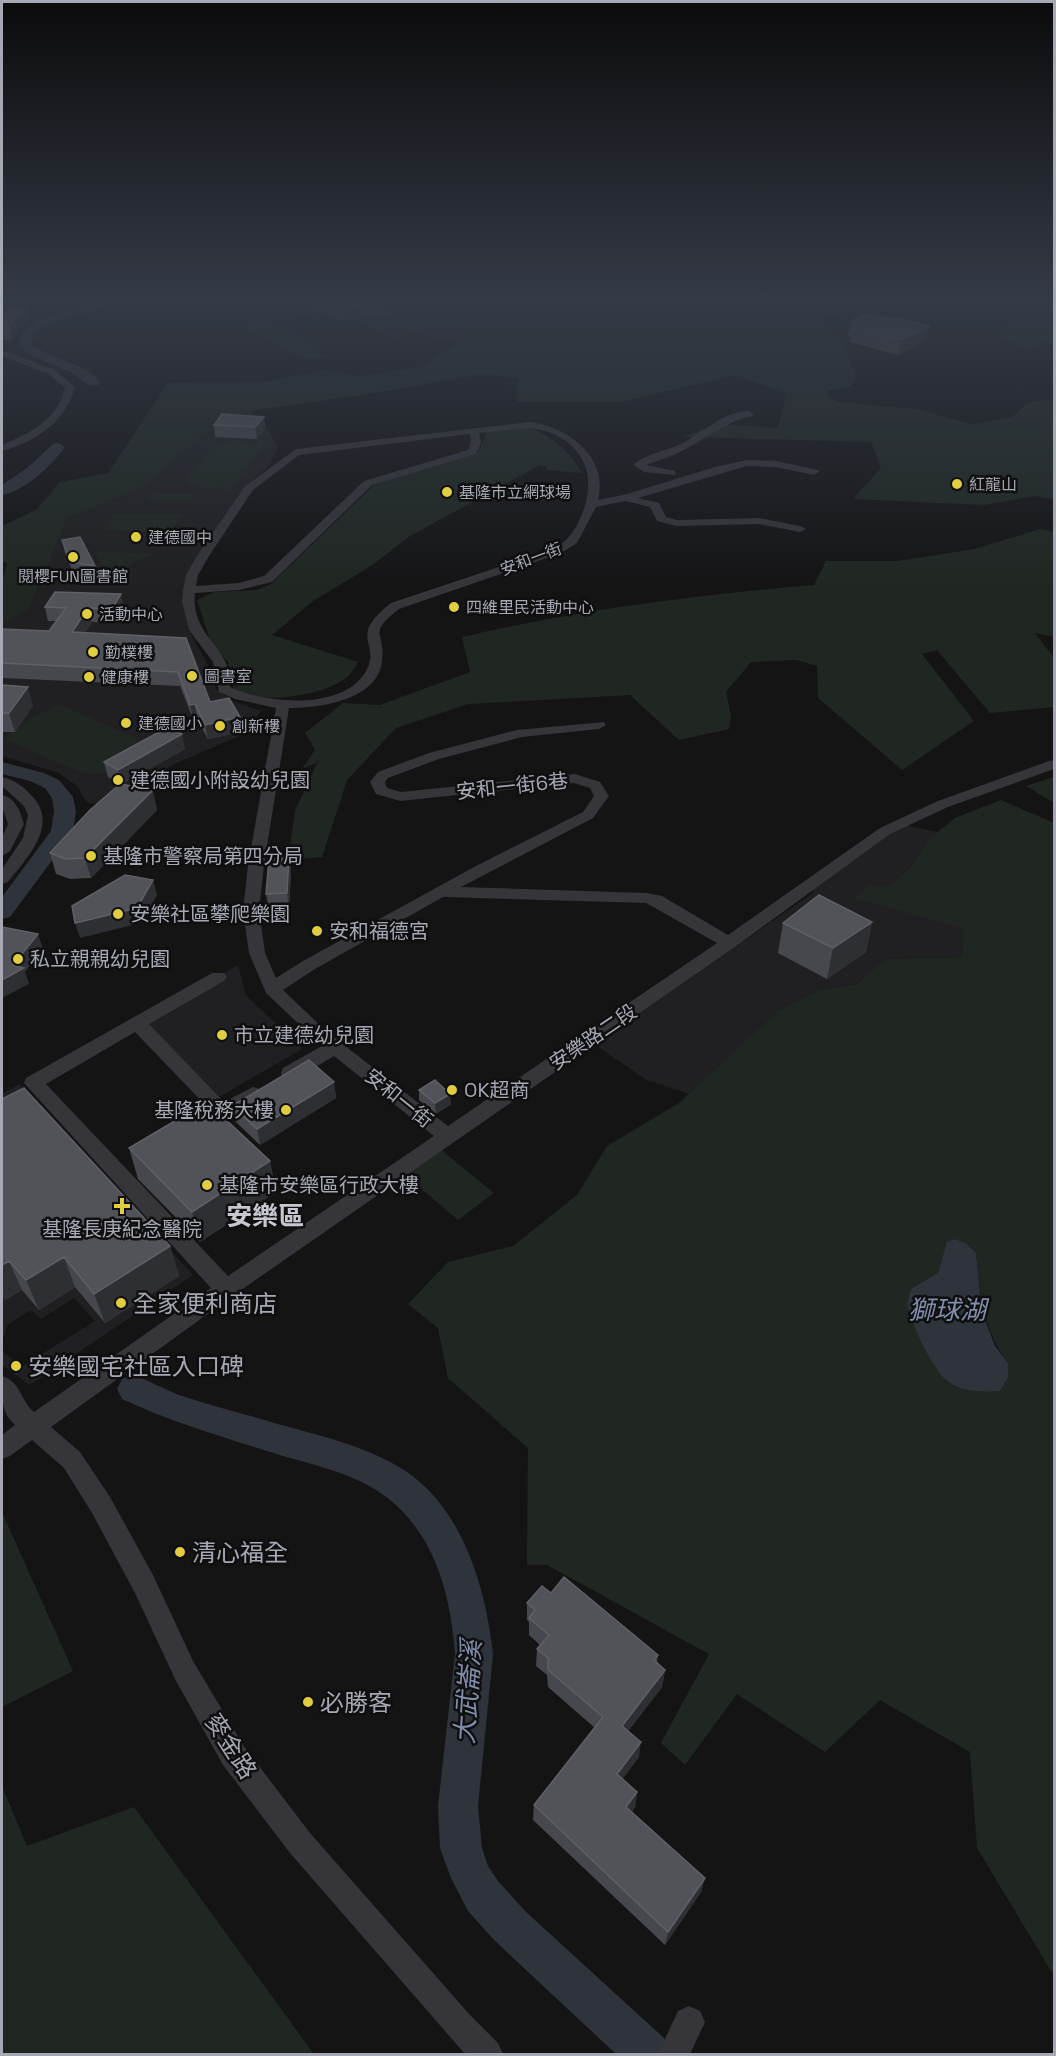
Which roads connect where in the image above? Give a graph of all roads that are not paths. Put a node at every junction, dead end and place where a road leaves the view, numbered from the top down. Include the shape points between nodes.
1 (66, 396) edge
2 (749, 414) dead end
3 (472, 430) junction
4 (3, 447) edge
5 (796, 458) dead end
6 (727, 468) junction
7 (814, 472) dead end
8 (671, 473) junction
9 (789, 475) dead end
10 (643, 481) dead end
11 (624, 486) dead end
12 (628, 498) junction
13 (592, 501) junction
14 (800, 529) dead end
15 (189, 590) junction
16 (283, 706) junction
17 (598, 724) dead end
18 (1054, 764) edge
19 (2, 781) edge
20 (2, 799) edge
21 (2, 850) edge
22 (2, 879) edge
23 (442, 892) junction
24 (729, 943) junction
25 (218, 977) dead end
26 (272, 989) junction
27 (137, 1023) junction
28 (335, 1047) junction
29 (222, 1111) junction
30 (185, 1134) edge
31 (447, 1136) junction
32 (137, 1163) edge
33 (118, 1174) junction
34 (226, 1289) junction
35 (2, 1386) edge
36 (17, 1416) edge
37 (2, 1448) edge
38 (689, 2022) dead end
39 (487, 2055) edge
40 (674, 2055) edge

1 - 4 street via 40,431
2 - 8 street via 638,465
3 - 13 street, 安和一街 via 540,425 561,432 574,442 595,480
3 - 15 street via 477,442 472,452 359,489 268,579 236,588
3 - 15 street, 安和一街 via 297,452 249,488 203,556
5 - 8 street via 756,454
6 - 7 street via 739,464 779,464
6 - 9 street via 763,469
6 - 12 street
8 - 10 street
11 - 13 street
12 - 13 street
12 - 14 street via 655,505 661,519 676,523 759,521
13 - 16 street, 安和一街 via 574,540 557,551 395,606 383,614 374,622 375,661 363,685 341,696
15 - 16 street, 安和一街 via 195,630 219,662 224,689 247,700
16 - 26 street, 安和一街 via 251,912 257,953
17 - 23 street, 安和一街6巷 via 522,733 434,756 383,775 377,782 381,791 400,797 575,778 595,785 602,796 588,816
18 - 24 street, 安樂路二段 via 901,822
19 - 22 street via 31,801 36,828
20 - 21 street via 11,808 16,824
23 - 24 street via 646,898 656,900
23 - 26 street, 安和一街6巷
24 - 31 street, 安樂路二段
25 - 27 street
26 - 28 street, 安和一街
27 - 29 street
27 - 33 street via 33,1083
28 - 29 street
28 - 31 street, 安和一街
29 - 30 street
31 - 34 street, 安樂路二段
32 - 33 street
33 - 34 street
34 - 36 street, 安樂路二段 via 78,1393
35 - 36 street, 麥金路 via 11,1395
36 - 37 street
36 - 39 street, 麥金路 via 72,1460 101,1505 184,1670 233,1755 300,1843
38 - 40 street

